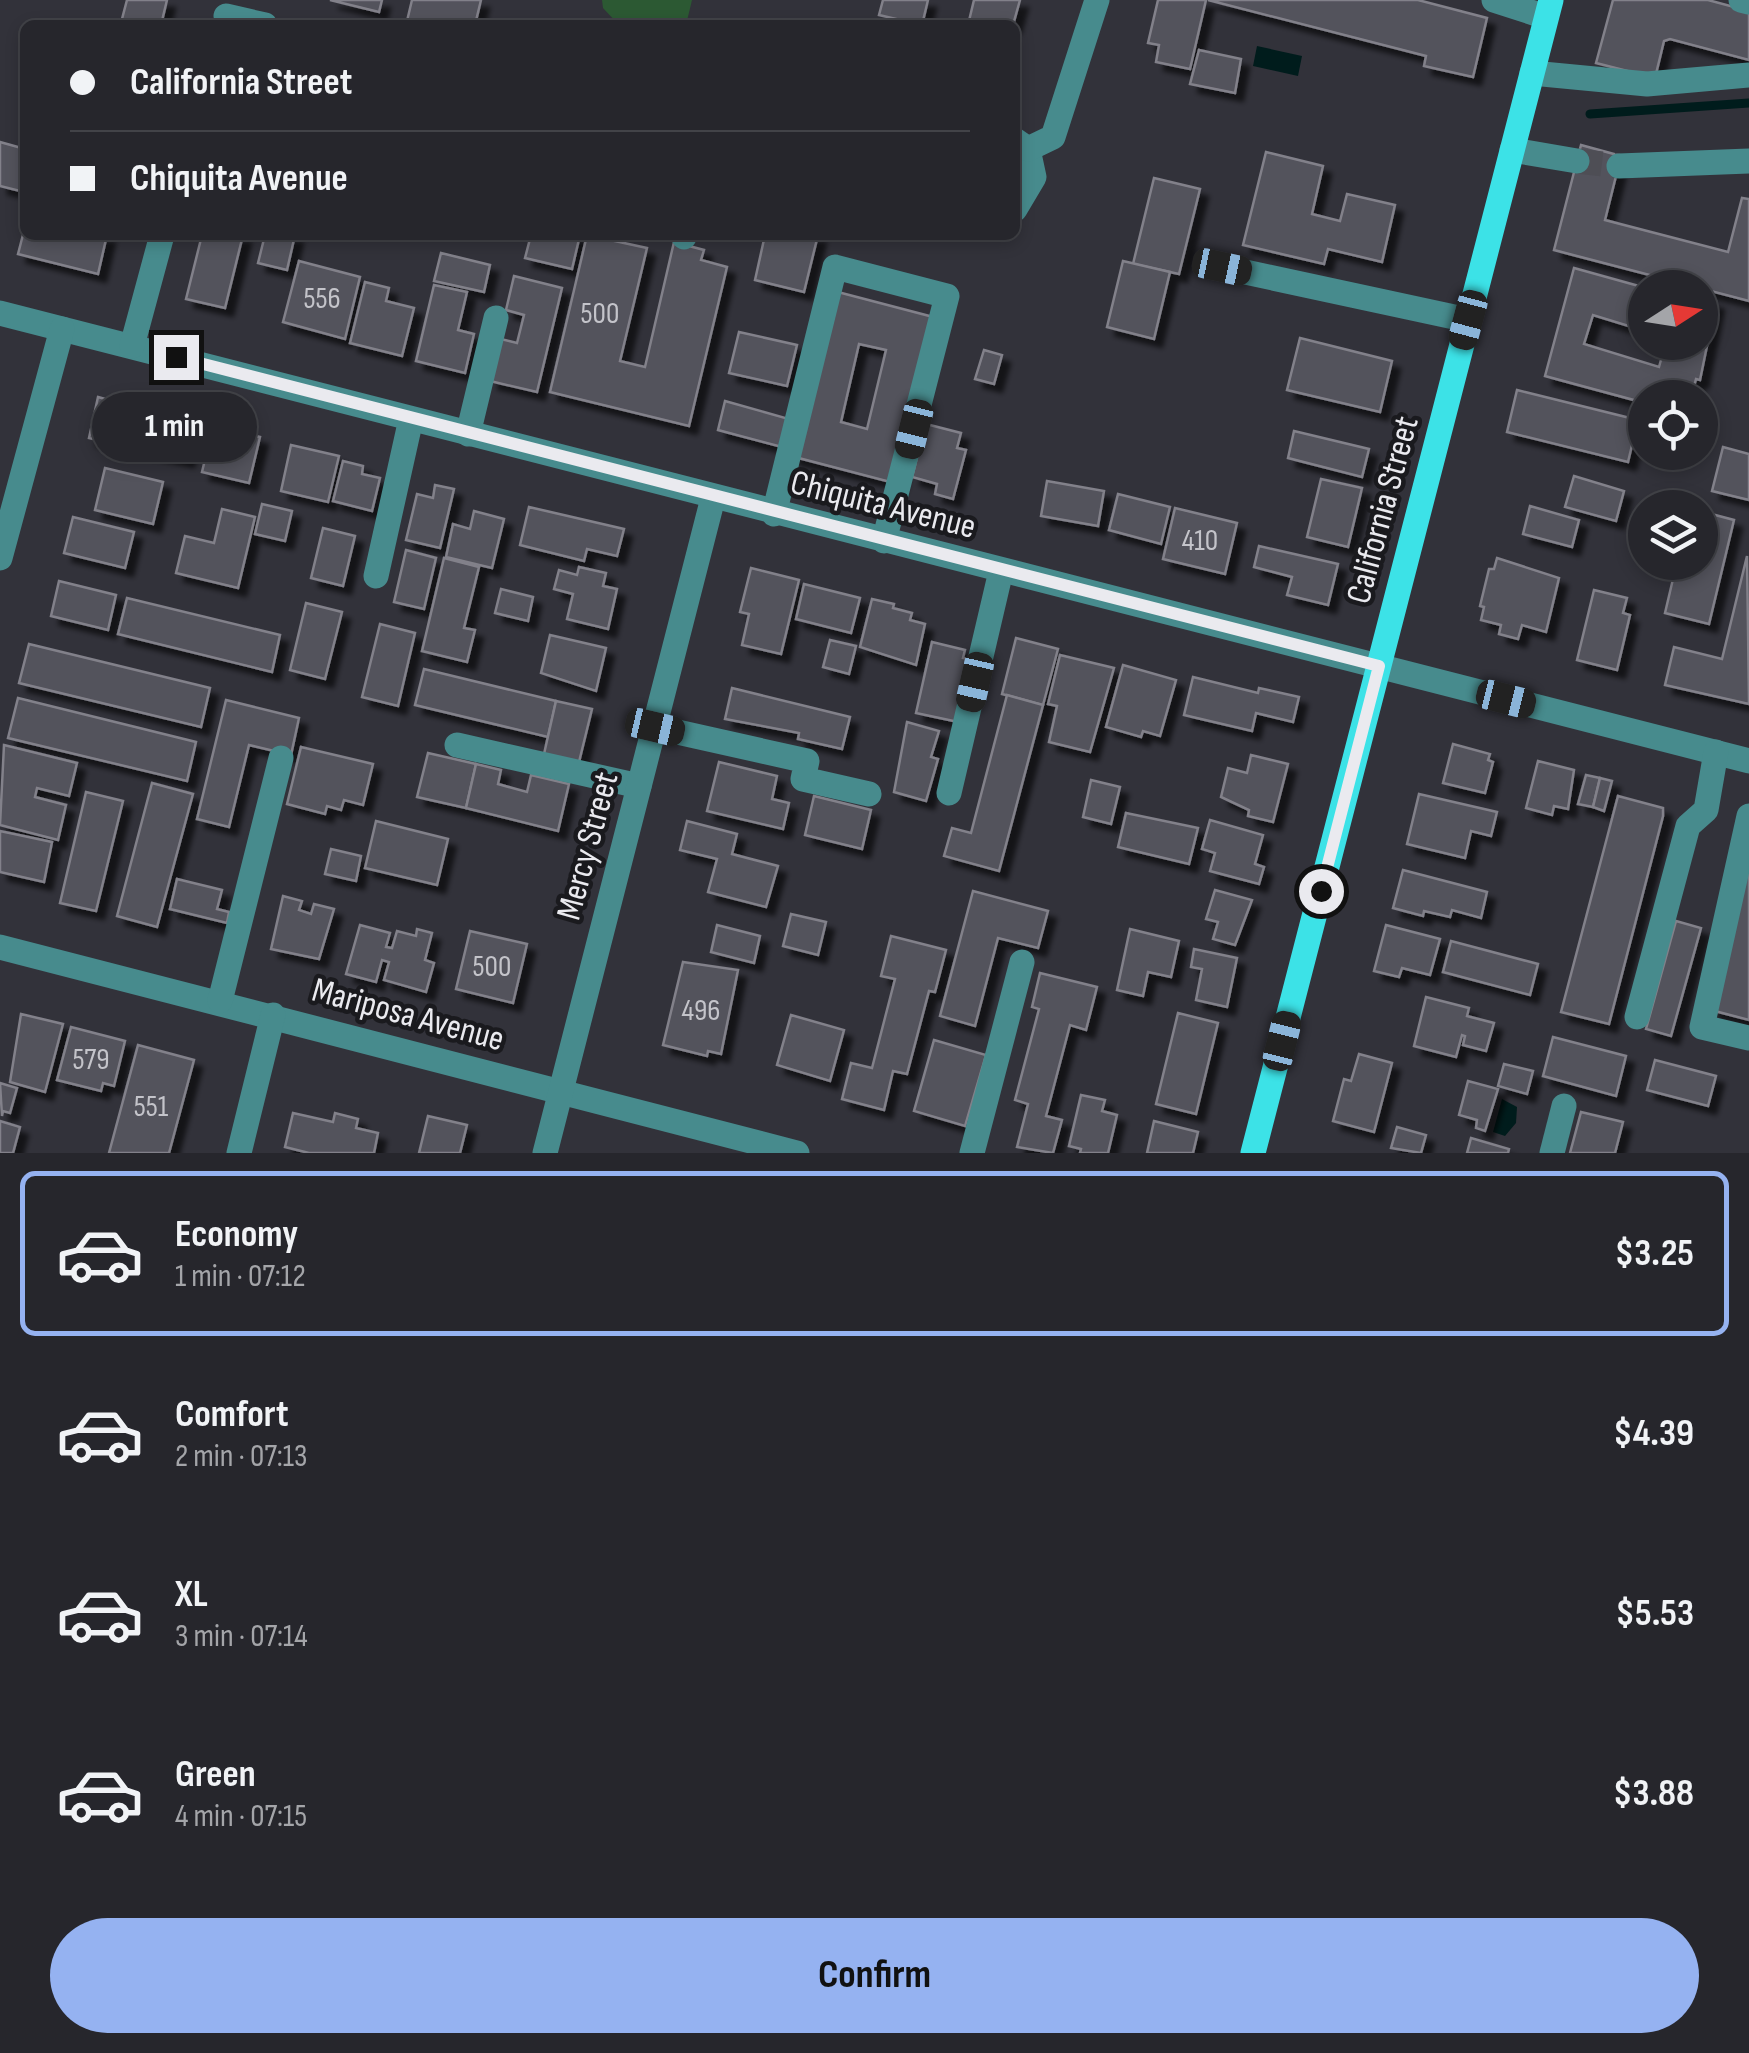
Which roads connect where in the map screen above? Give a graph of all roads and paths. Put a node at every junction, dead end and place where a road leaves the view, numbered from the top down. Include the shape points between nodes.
1 (1096, 0) edge
2 (1494, 0) edge
3 (1740, 0) edge
4 (1749, 2) edge
5 (1548, 8) edge
6 (1532, 73) junction
7 (1749, 75) edge
8 (1022, 144) edge
9 (1512, 150) junction
10 (1749, 161) edge
11 (1576, 162) tunnel mouth
12 (1619, 166) tunnel mouth
13 (1020, 201) edge
14 (161, 240) edge
15 (1222, 267) dead end
16 (0, 313) edge
17 (496, 318) dead end
18 (1468, 320) junction
19 (62, 329) junction
20 (132, 346) junction
21 (411, 419) junction
22 (468, 434) junction
23 (712, 498) junction
24 (774, 514) junction
25 (884, 541) junction
26 (0, 558) edge
27 (1001, 571) junction
28 (376, 576) dead end
29 (1379, 666) junction
30 (655, 727) junction
31 (457, 744) dead end
32 (1716, 752) junction
33 (281, 758) dead end
34 (1749, 761) edge
35 (639, 786) junction
36 (949, 793) dead end
37 (869, 794) dead end
38 (1749, 816) edge
39 (0, 947) edge
40 (1022, 962) dead end
41 (220, 1001) junction
42 (273, 1015) junction
43 (1637, 1016) dead end
44 (1749, 1038) edge
45 (560, 1092) junction
46 (1564, 1106) dead end
47 (239, 1153) edge
48 (544, 1153) edge
49 (797, 1153) edge
50 (972, 1153) edge
51 (1253, 1153) edge
52 (1552, 1153) edge

1 - 8 street via 1053,137
2 - 5 street
3 - 4 street
5 - 6 main road, California Street
6 - 7 street via 1647,84
6 - 9 main road, California Street
8 - 13 street via 1034,178
9 - 11 street
9 - 18 main road, California Street
10 - 12 street
14 - 20 street
15 - 18 street
16 - 19 street, Chiquita Avenue
17 - 22 street
18 - 29 main road, California Street
19 - 20 street, Chiquita Avenue
19 - 26 street
20 - 21 street, Chiquita Avenue
21 - 22 street, Chiquita Avenue
21 - 28 street
22 - 23 street, Chiquita Avenue
23 - 24 street, Chiquita Avenue
23 - 30 street, Mercy Street
24 - 25 street, Chiquita Avenue
24 - 25 street via 834,268 947,296
25 - 27 street, Chiquita Avenue
27 - 29 street, Chiquita Avenue
27 - 36 street
29 - 32 street, Chiquita Avenue
29 - 51 main road, California Street
30 - 35 street, Mercy Street
30 - 37 street via 806,761 803,779
31 - 35 street
32 - 34 street, Chiquita Avenue
32 - 43 street via 1706,810 1688,826
33 - 41 street
35 - 45 street, Mercy Street
38 - 44 street via 1702,1027
39 - 41 street, Mariposa Avenue
40 - 50 street
41 - 42 street, Mariposa Avenue
42 - 45 street, Mariposa Avenue
42 - 47 street
45 - 48 street, Mercy Street
45 - 49 street, Mariposa Avenue
46 - 52 street

